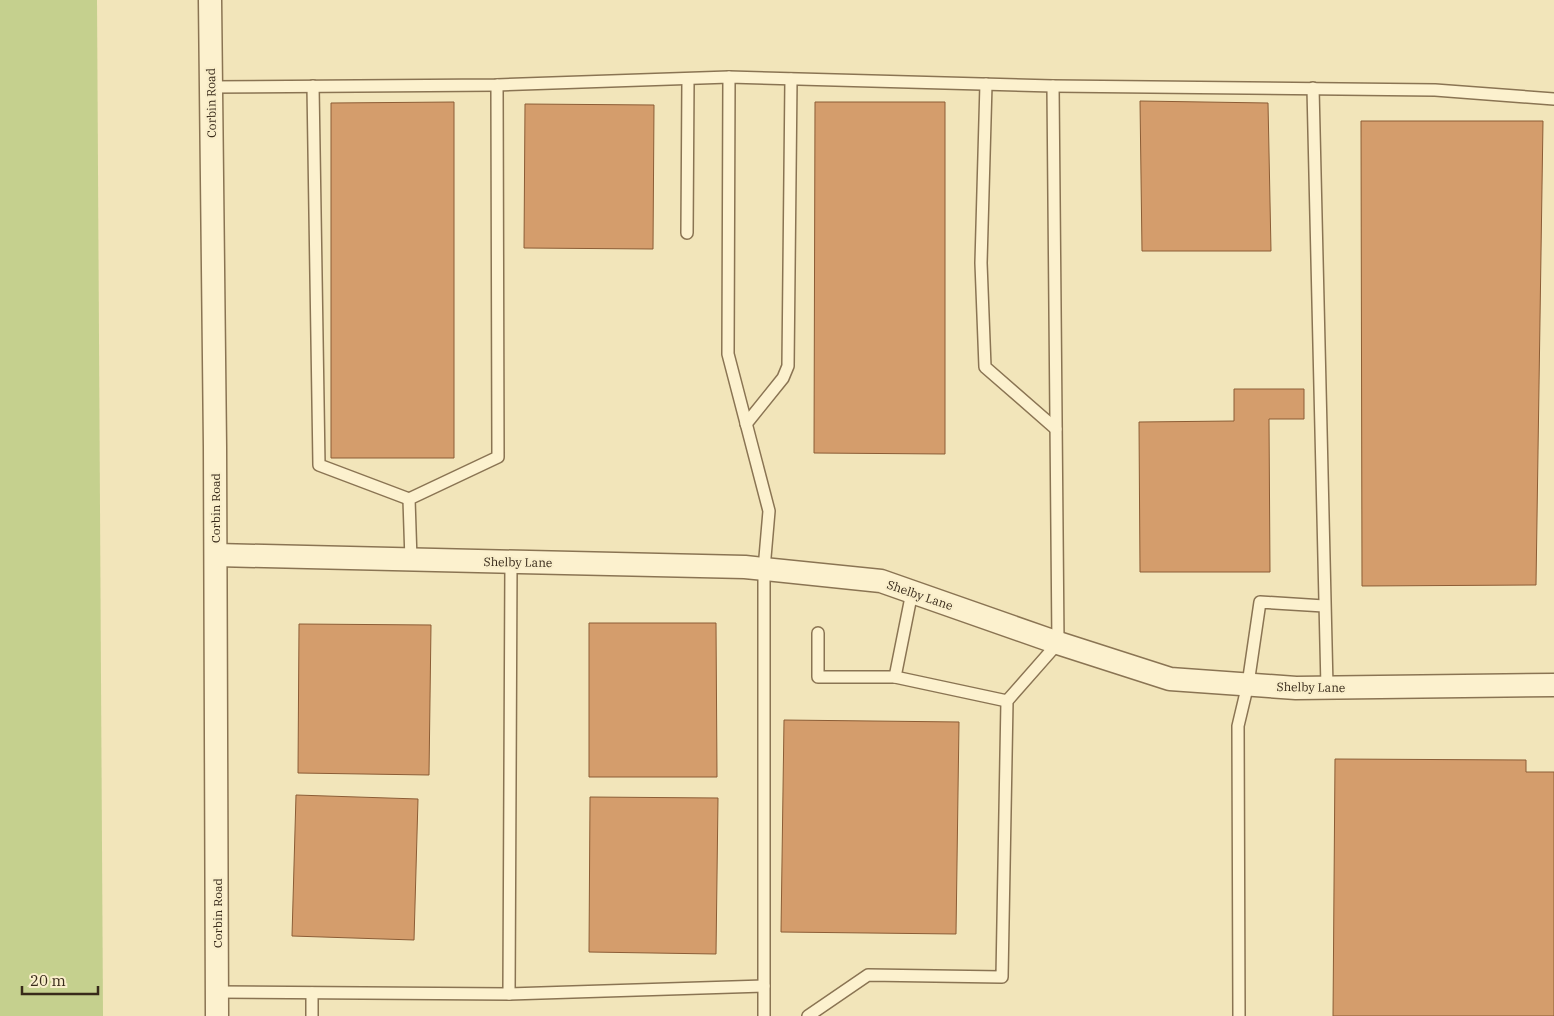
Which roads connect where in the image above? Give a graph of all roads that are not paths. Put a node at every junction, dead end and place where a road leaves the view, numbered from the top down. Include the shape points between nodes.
1 (210, 0) edge
2 (730, 78) junction
3 (688, 79) junction
4 (791, 79) junction
5 (986, 84) junction
6 (497, 85) junction
7 (313, 86) junction
8 (1053, 86) junction
9 (210, 87) junction
10 (1313, 88) junction
11 (1554, 99) edge
12 (687, 233) dead end
13 (746, 424) junction
14 (1056, 430) junction
15 (409, 499) junction
16 (216, 555) junction
17 (411, 560) junction
18 (511, 562) junction
19 (764, 570) junction
20 (912, 592) junction
21 (1324, 606) junction
22 (818, 633) dead end
23 (1058, 643) junction
24 (895, 677) junction
25 (1248, 684) junction
26 (1554, 685) edge
27 (1327, 687) junction
28 (1007, 700) junction
29 (764, 986) junction
30 (217, 992) junction
31 (312, 993) junction
32 (509, 994) junction
33 (217, 1016) edge
34 (312, 1016) edge
35 (764, 1016) edge
36 (808, 1016) edge
37 (1239, 1016) edge

1 - 9 street, Corbin Road
2 - 3 lane
2 - 4 lane
2 - 13 lane via 728,354
3 - 6 lane
3 - 12 lane
4 - 5 lane
4 - 13 lane via 788,366 784,378
5 - 8 lane
5 - 14 lane via 981,263 985,367
6 - 7 lane
6 - 15 lane via 498,457
7 - 9 lane
7 - 15 lane via 319,465
8 - 10 lane
8 - 14 lane
9 - 16 street, Corbin Road
10 - 11 lane via 1435,90
10 - 21 lane
13 - 19 lane via 769,510
14 - 23 lane
15 - 17 lane
16 - 17 street, Shelby Lane
16 - 30 street, Corbin Road
17 - 18 street, Shelby Lane
18 - 19 street, Shelby Lane
18 - 32 lane
19 - 20 street, Shelby Lane via 881,581
19 - 29 lane
20 - 23 street, Shelby Lane
20 - 24 lane
21 - 25 lane via 1260,602
21 - 27 lane
22 - 24 lane via 818,677
23 - 25 street, Shelby Lane via 1170,679
23 - 28 lane
24 - 28 lane
25 - 27 street, Shelby Lane
25 - 37 lane via 1238,726
26 - 27 street, Shelby Lane
28 - 36 lane via 1002,977 868,975
29 - 32 lane
29 - 35 lane
30 - 31 lane
30 - 33 street, Corbin Road
31 - 32 lane
31 - 34 lane

